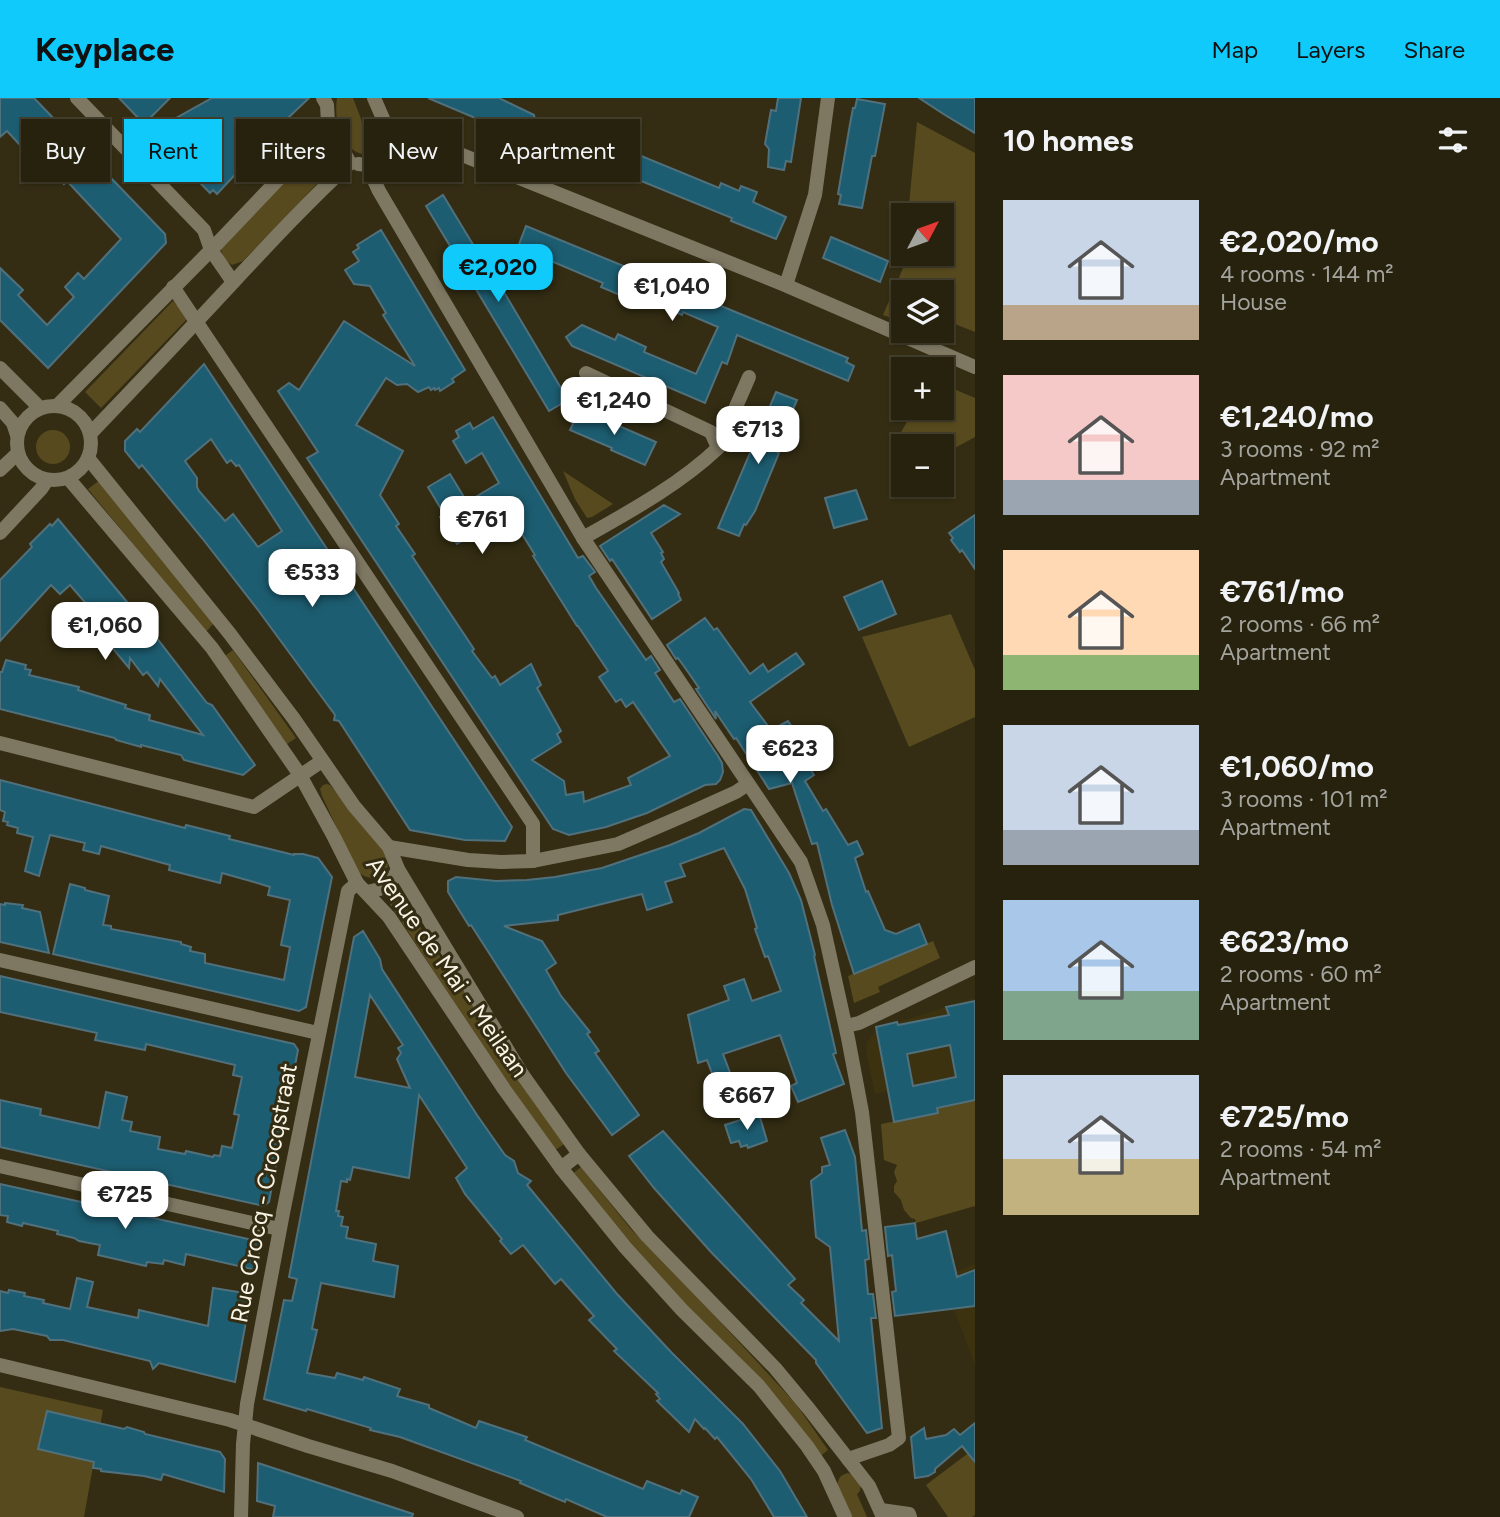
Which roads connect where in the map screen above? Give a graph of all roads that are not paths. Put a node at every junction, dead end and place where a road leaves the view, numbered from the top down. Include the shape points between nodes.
1 (77, 98) edge
2 (374, 98) edge
3 (828, 98) edge
4 (327, 100) edge
5 (328, 119) edge
6 (383, 119) edge
7 (462, 155) edge
8 (350, 163) edge
9 (364, 165) edge
10 (276, 182) edge
11 (330, 182) edge
12 (375, 182) edge
13 (211, 250) junction
14 (233, 282) junction
15 (786, 285) junction
16 (173, 287) junction
17 (197, 322) junction
18 (975, 367) edge
19 (0, 368) edge
20 (586, 373) dead end
21 (749, 377) dead end
22 (57, 406) junction
23 (0, 408) edge
24 (40, 408) junction
25 (90, 433) junction
26 (18, 435) junction
27 (718, 448) junction
28 (18, 453) junction
29 (88, 458) junction
30 (0, 470) edge
31 (68, 478) junction
32 (47, 480) junction
33 (0, 533) edge
34 (583, 538) junction
35 (230, 634) junction
36 (212, 648) junction
37 (0, 743) edge
38 (322, 761) junction
39 (300, 775) junction
40 (748, 784) junction
41 (389, 847) junction
42 (533, 861) junction
43 (398, 870) junction
44 (362, 888) junction
45 (0, 960) edge
46 (975, 967) edge
47 (846, 1026) junction
48 (318, 1033) junction
49 (579, 1154) junction
50 (0, 1166) edge
51 (561, 1168) junction
52 (279, 1229) junction
53 (0, 1365) edge
54 (245, 1425) junction
55 (848, 1459) junction
56 (824, 1471) junction
57 (882, 1513) edge
58 (909, 1516) edge
59 (241, 1517) edge
60 (517, 1517) edge
61 (845, 1517) edge

1 - 13 street via 204,230
2 - 6 street
3 - 15 street via 815,195
4 - 5 street
7 - 15 street
8 - 9 street
10 - 13 street
11 - 14 street
12 - 34 street
13 - 14 street
13 - 16 street
14 - 17 street
15 - 18 street
16 - 17 street
16 - 22 street
17 - 25 street
17 - 42 street via 533,824
19 - 24 street
20 - 27 street via 711,432
21 - 27 street
22 - 24 street
22 - 25 street via 81,418
23 - 26 street
24 - 26 street via 23,422
25 - 29 street
26 - 28 street
27 - 34 street via 638,506
28 - 30 street
28 - 32 street via 32,473
29 - 31 street
29 - 35 street, Avenue de Mai - Meilaan
31 - 32 street
31 - 36 street, Avenue de Mai - Meilaan
32 - 33 street
34 - 40 street
35 - 36 street
35 - 38 street, Avenue de Mai - Meilaan
36 - 39 street, Avenue de Mai - Meilaan
37 - 39 street via 254,807
38 - 39 street
38 - 41 street, Avenue de Mai - Meilaan
39 - 44 street, Avenue de Mai - Meilaan
40 - 42 street via 618,844
40 - 47 street via 801,862 823,925
41 - 42 street via 468,860
41 - 43 street, Avenue de Mai - Meilaan
43 - 44 street via 381,890
43 - 49 street, Avenue de Mai - Meilaan via 522,1074
44 - 48 street, Rue Crocq - Crocqstraat via 348,891
44 - 51 street, Avenue de Mai - Meilaan via 389,917
45 - 48 street
46 - 47 street
47 - 55 street via 865,1133 899,1438 889,1446
48 - 52 street, Rue Crocq - Crocqstraat
49 - 51 street
49 - 55 street, Avenue de Mai - Meilaan via 647,1237 775,1368
50 - 52 street
51 - 56 street, Avenue de Mai - Meilaan via 682,1310 759,1386
52 - 54 street, Rue Crocq - Crocqstraat
53 - 54 street
54 - 59 street, Rue Crocq - Crocqstraat
54 - 60 street via 393,1471
55 - 56 street
55 - 57 street, Avenue de Mai - Meilaan
56 - 61 street, Avenue de Mai - Meilaan
57 - 58 street

